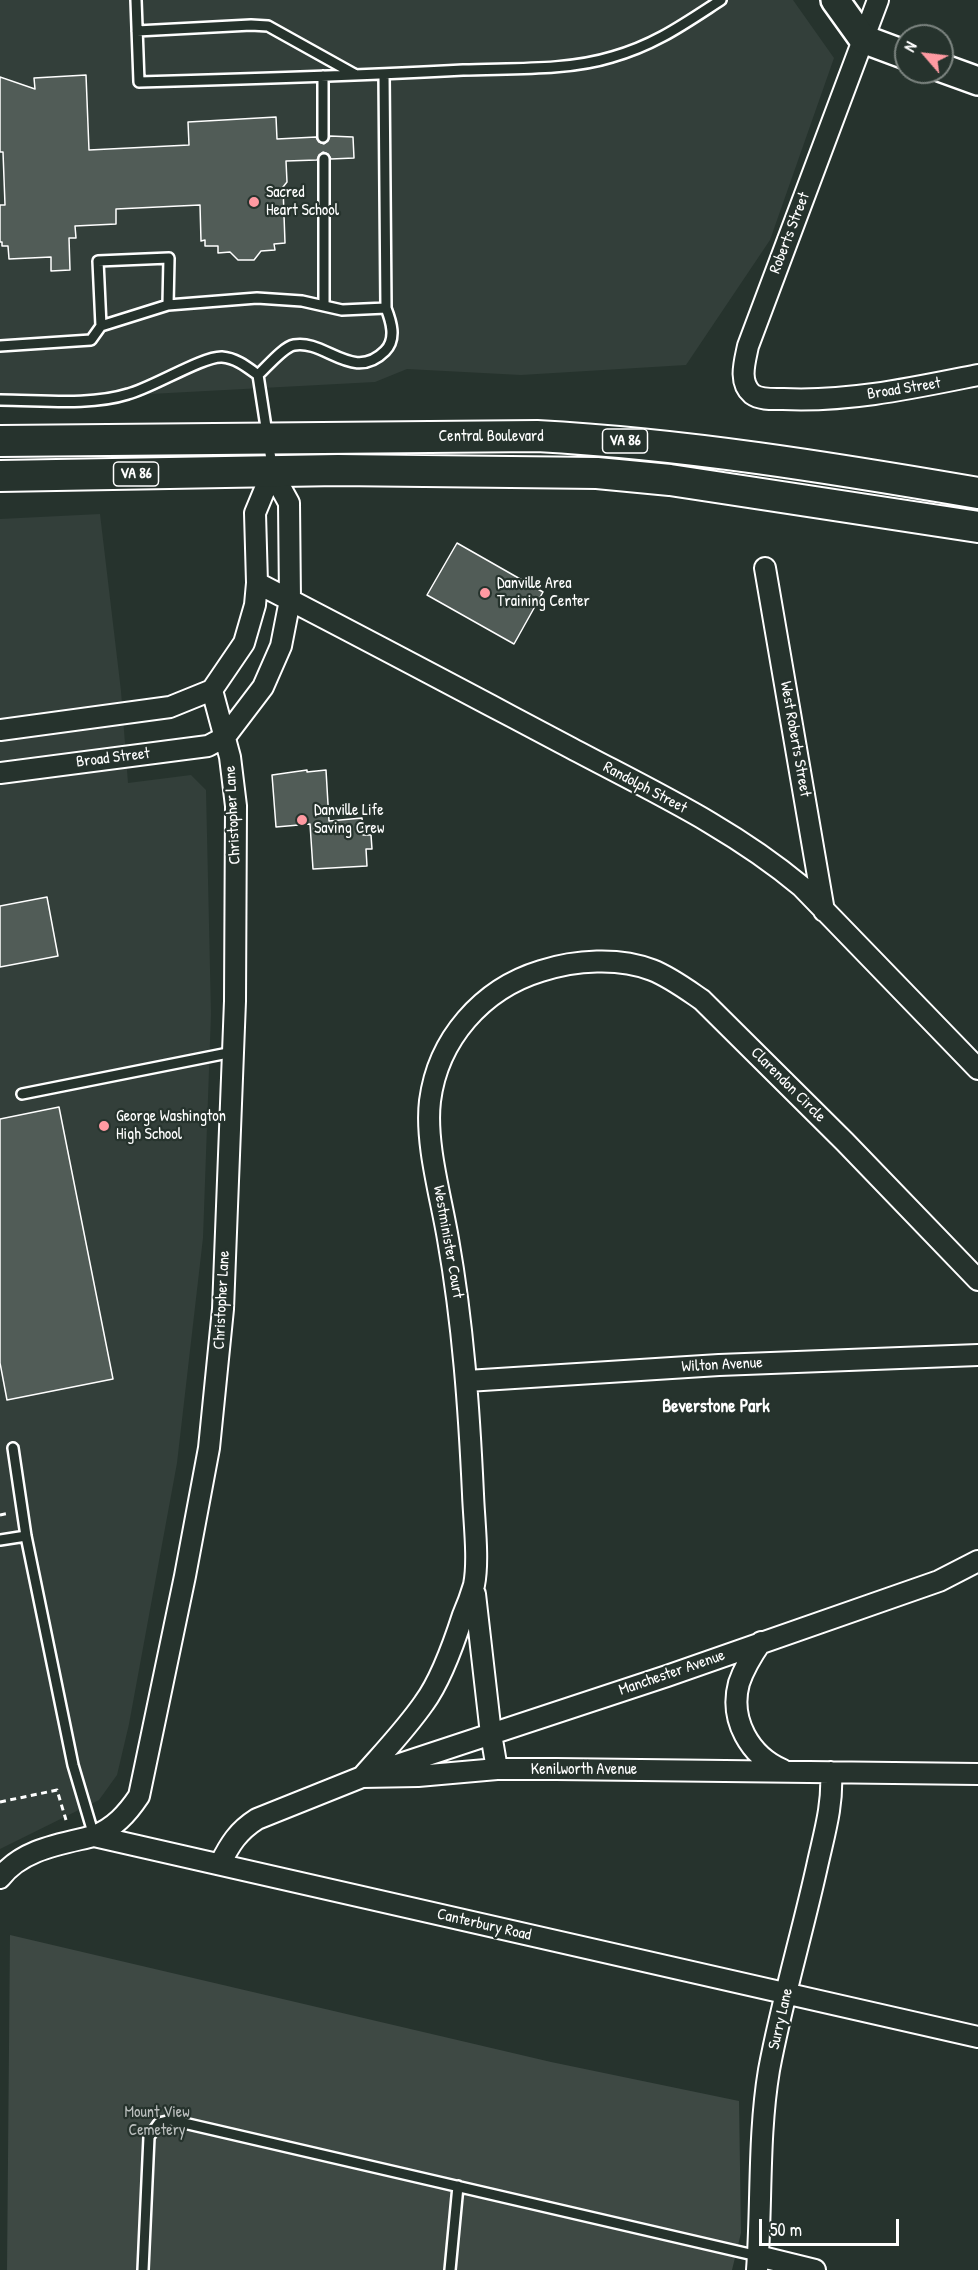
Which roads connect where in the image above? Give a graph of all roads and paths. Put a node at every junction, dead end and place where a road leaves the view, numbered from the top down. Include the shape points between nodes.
1 (136, 0) edge
2 (721, 0) edge
3 (835, 0) edge
4 (878, 0) edge
5 (137, 31) junction
6 (863, 39) junction
7 (894, 51) edge
8 (954, 72) edge
9 (384, 74) junction
10 (357, 75) junction
11 (322, 76) junction
12 (978, 81) edge
13 (323, 136) dead end
14 (324, 159) dead end
15 (168, 306) junction
16 (324, 306) junction
17 (386, 308) junction
18 (101, 326) junction
19 (0, 346) edge
20 (258, 375) junction
21 (978, 375) edge
22 (829, 398) joint
23 (0, 399) edge
24 (268, 438) junction
25 (0, 441) edge
26 (272, 471) junction
27 (0, 476) edge
28 (978, 493) edge
29 (978, 527) edge
30 (765, 568) dead end
31 (257, 583) junction
32 (290, 600) junction
33 (212, 690) junction
34 (0, 730) edge
35 (225, 737) junction
36 (0, 773) edge
37 (824, 911) junction
38 (560, 966) joint
39 (233, 1052) junction
40 (976, 1063) edge
41 (22, 1094) dead end
42 (978, 1280) edge
43 (978, 1355) edge
44 (467, 1381) junction
45 (13, 1448) dead end
46 (26, 1536) junction
47 (0, 1540) edge
48 (978, 1561) edge
49 (474, 1584) junction
50 (761, 1642) junction
51 (491, 1734) junction
52 (497, 1769) junction
53 (788, 1772) junction
54 (831, 1772) junction
55 (978, 1774) edge
56 (362, 1777) junction
57 (0, 1802) edge
58 (66, 1820) dead end
59 (94, 1836) junction
60 (220, 1864) junction
61 (0, 1878) edge
62 (786, 1994) junction
63 (978, 2037) edge
64 (458, 2186) junction
65 (758, 2263) edge
66 (143, 2270) edge
67 (450, 2270) edge
68 (815, 2270) edge

1 - 5 lane
2 - 9 lane via 661,39 610,58 577,64
3 - 6 street
4 - 6 street, Roberts Street
5 - 10 lane via 268,26
5 - 11 lane via 139,82
6 - 7 street
6 - 22 street, Roberts Street via 748,346 744,366 746,386 762,398
8 - 12 street
9 - 10 lane
9 - 17 lane
10 - 11 lane
11 - 13 lane
14 - 16 lane
15 - 16 lane via 257,298
15 - 18 lane
15 - 18 lane via 169,258 98,261
16 - 17 lane via 342,310
17 - 20 lane via 393,326 388,348 374,361 340,359 293,345
18 - 19 lane via 91,340
20 - 23 lane via 237,360 221,357 125,395 96,400
20 - 24 lane
21 - 22 street, Broad Street via 918,389
24 - 25 main road, Central Boulevard / VA 86
24 - 26 lane
24 - 28 main road, Central Boulevard / VA 86 via 537,436 613,440 864,473
26 - 27 main road, Central Boulevard / VA 86
26 - 29 main road, Central Boulevard / VA 86 via 597,473 670,480
26 - 31 street via 255,513
26 - 32 street via 289,503
30 - 37 street, West Roberts Street
31 - 32 street, Randolph Street
31 - 33 street via 244,643
32 - 35 street via 281,646 263,687
32 - 37 street, Randolph Street via 743,842 801,886
33 - 34 street via 170,707
33 - 35 street, Christopher Lane
35 - 36 street, Broad Street via 208,746
35 - 39 street, Christopher Lane via 236,806
37 - 40 street, Randolph Street
38 - 42 street, Clarendon Circle via 628,964 678,983 702,1000
38 - 44 street, Westminister Court via 525,976 477,1007 447,1046 436,1073 429,1130 458,1295
39 - 41 lane
39 - 59 street, Christopher Lane via 223,1310 209,1448 139,1796 117,1823
43 - 44 street, Wilton Avenue via 719,1365
44 - 49 street, Westminister Court
45 - 46 lane
46 - 47 lane
46 - 59 lane via 73,1765
48 - 50 street, Manchester Avenue via 939,1581
49 - 51 street, Westminister Court
49 - 56 street, Westminister Court via 451,1651 426,1702
50 - 51 street, Manchester Avenue
50 - 53 street via 739,1684 738,1715 752,1747 761,1757
51 - 52 street, Westminister Court
51 - 56 street, Manchester Avenue
52 - 53 street, Kenilworth Avenue
52 - 56 street, Kenilworth Avenue
53 - 54 street, Kenilworth Avenue
54 - 55 street, Kenilworth Avenue
54 - 62 street, Surry Lane via 832,1795
56 - 60 street, Kenilworth Avenue via 257,1819 233,1838
57 - 58 path via 57,1790
59 - 60 street, Canterbury Road
59 - 61 street, Canterbury Road via 21,1857
60 - 62 street, Canterbury Road
62 - 63 street, Canterbury Road
62 - 65 street, Surry Lane via 765,2099
64 - 65 lane
64 - 66 lane via 171,2120 159,2123 149,2137
64 - 67 lane
65 - 68 street

